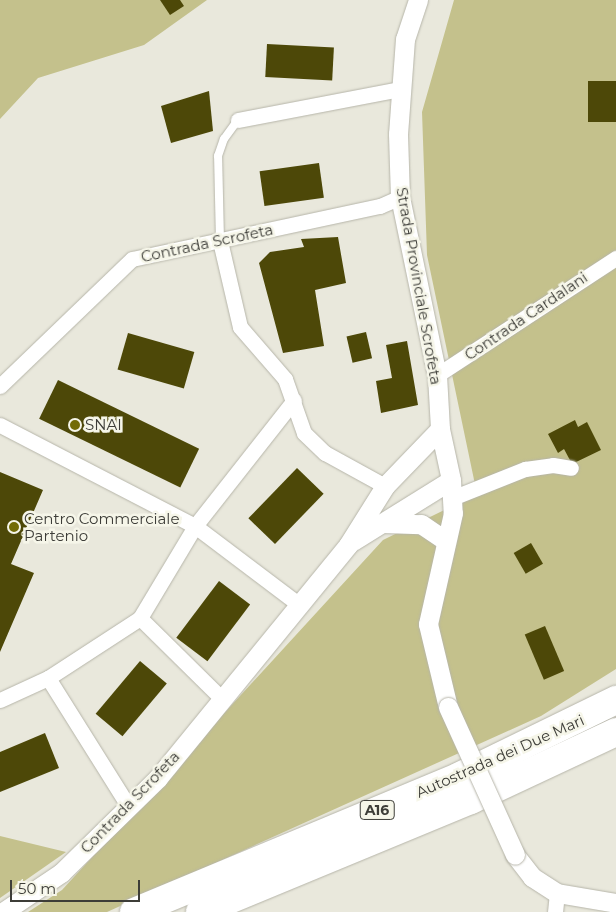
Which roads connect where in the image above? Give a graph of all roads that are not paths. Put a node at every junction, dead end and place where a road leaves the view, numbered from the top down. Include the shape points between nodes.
1 (418, 0) edge
2 (401, 89) junction
3 (238, 120) joint
4 (400, 197) junction
5 (220, 240) junction
6 (616, 258) edge
7 (437, 375) junction
8 (0, 386) edge
9 (294, 400) junction
10 (0, 425) edge
11 (440, 429) junction
12 (570, 468) dead end
13 (385, 486) junction
14 (452, 489) junction
15 (383, 523) junction
16 (195, 526) junction
17 (446, 542) junction
18 (348, 545) junction
19 (298, 604) junction
20 (140, 618) junction
21 (48, 678) junction
22 (222, 699) junction
23 (0, 700) edge
24 (616, 700) edge
25 (616, 732) edge
26 (129, 807) junction
27 (556, 903) edge
28 (616, 903) edge
29 (3, 912) edge
30 (134, 912) edge
31 (200, 912) edge

1 - 2 street, Strada Provinciale Scrofeta via 405,40
2 - 3 street
2 - 4 street, Strada Provinciale Scrofeta via 398,134
3 - 5 lane via 224,139 218,156
4 - 5 street, Contrada Scrofeta via 380,206
4 - 7 street, Strada Provinciale Scrofeta
5 - 8 street, Contrada Scrofeta via 132,259
5 - 9 street via 240,327 274,362
6 - 7 street, Contrada Cardalani
7 - 11 street, Strada Provinciale Scrofeta
9 - 13 street via 304,433 313,445
9 - 16 street
10 - 16 street
11 - 13 street
11 - 14 street, Strada Provinciale Scrofeta
12 - 14 street via 553,465 525,469
13 - 18 street
14 - 15 street
14 - 17 street, Strada Provinciale Scrofeta
15 - 17 street via 421,524
15 - 18 street
16 - 19 street
16 - 20 street
17 - 27 street, Strada Provinciale Scrofeta, bridge via 428,624 448,707 516,855
18 - 19 street, Contrada Scrofeta
19 - 22 street, Contrada Scrofeta
20 - 21 street
20 - 22 street
21 - 23 street
21 - 26 street
22 - 26 street, Contrada Scrofeta via 158,778
24 - 30 highway, Autostrada dei Due Mari / A16 via 460,776
25 - 31 highway, Autostrada dei Due Mari / A16 via 471,800
26 - 29 street, Contrada Scrofeta via 61,873
27 - 28 street, Strada Provinciale Scrofeta

